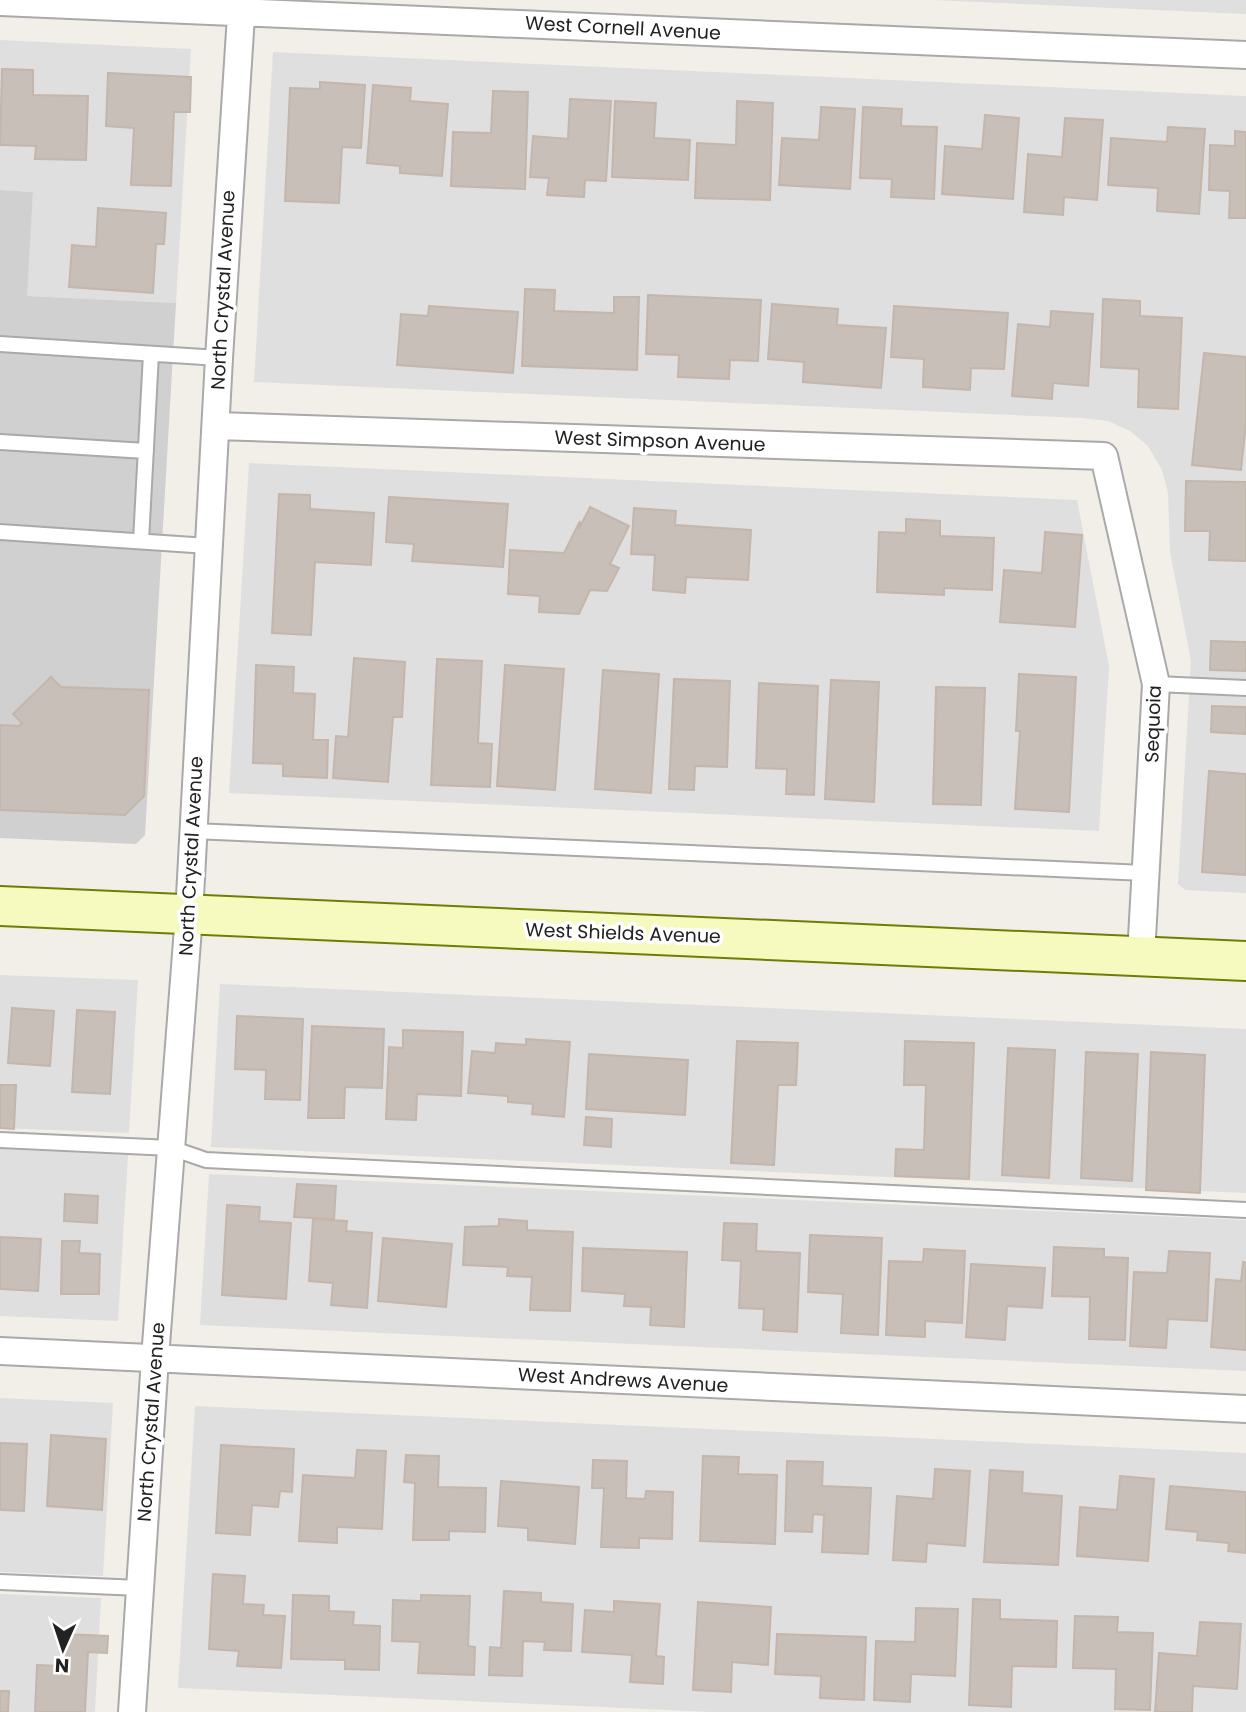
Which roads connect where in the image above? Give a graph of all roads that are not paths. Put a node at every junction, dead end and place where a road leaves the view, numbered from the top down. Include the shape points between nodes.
1 (0, 2) edge
2 (241, 5) edge
3 (1246, 55) edge
4 (0, 344) edge
5 (151, 354) junction
6 (219, 358) junction
7 (216, 426) junction
8 (0, 442) edge
9 (146, 451) junction
10 (1104, 456) joint
11 (0, 532) edge
12 (141, 541) junction
13 (208, 546) junction
14 (1156, 684) junction
15 (1246, 688) edge
16 (193, 831) junction
17 (1145, 873) junction
18 (0, 906) edge
19 (189, 915) junction
20 (1140, 956) junction
21 (1246, 961) edge
22 (0, 1140) edge
23 (171, 1148) junction
24 (1246, 1210) edge
25 (0, 1351) edge
26 (155, 1357) junction
27 (1246, 1409) edge
28 (0, 1582) edge
29 (140, 1588) junction
30 (132, 1712) edge

1 - 2 street, West Cornell Avenue
2 - 3 street, West Cornell Avenue
2 - 6 street, North Crystal Avenue
4 - 5 lane
5 - 6 lane
5 - 9 lane
6 - 7 street, North Crystal Avenue
7 - 10 street, West Simpson Avenue
7 - 13 street, North Crystal Avenue
8 - 9 lane
9 - 12 lane
10 - 14 street, Sequoia
11 - 12 lane
12 - 13 lane
13 - 16 street, North Crystal Avenue
14 - 15 lane
14 - 17 street, Sequoia
16 - 17 lane
16 - 19 street, North Crystal Avenue
17 - 20 street, Sequoia
18 - 19 main road, West Shields Avenue
19 - 20 main road, West Shields Avenue
19 - 23 street, North Crystal Avenue
20 - 21 main road, West Shields Avenue
22 - 23 lane
23 - 24 lane via 206,1160
23 - 26 street, North Crystal Avenue
25 - 26 street, West Andrews Avenue
26 - 27 street, West Andrews Avenue
26 - 29 street, North Crystal Avenue
28 - 29 lane
29 - 30 street, North Crystal Avenue

